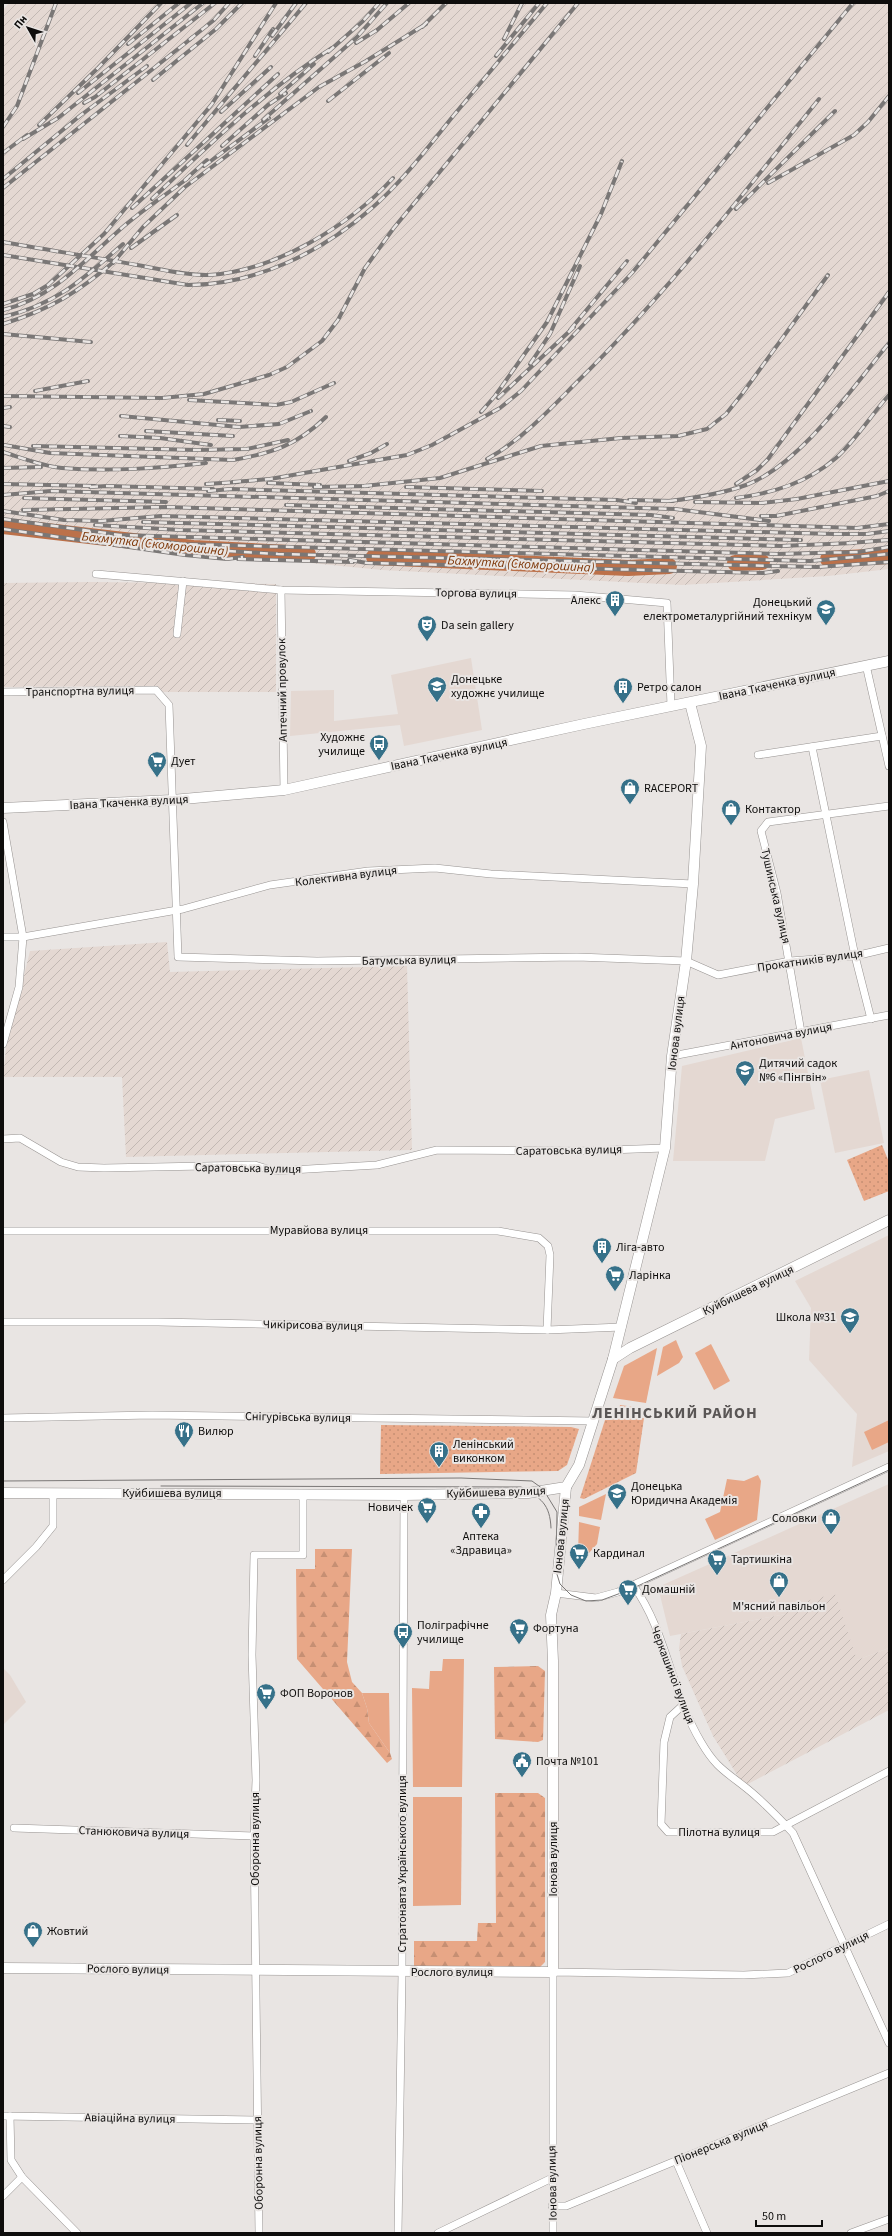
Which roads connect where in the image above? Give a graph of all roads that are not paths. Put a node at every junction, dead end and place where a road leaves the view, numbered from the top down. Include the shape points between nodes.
1 (96, 574) dead end
2 (183, 581) junction
3 (281, 590) junction
4 (177, 634) dead end
5 (889, 660) edge
6 (866, 665) junction
7 (3, 692) edge
8 (690, 703) junction
9 (671, 706) junction
10 (882, 736) junction
11 (812, 747) junction
12 (758, 755) dead end
13 (889, 766) edge
14 (284, 790) junction
15 (172, 800) junction
16 (889, 806) edge
17 (3, 808) edge
18 (828, 815) junction
19 (3, 822) edge
20 (693, 884) junction
21 (176, 910) junction
22 (3, 937) edge
23 (23, 937) junction
24 (889, 948) edge
25 (855, 956) junction
26 (686, 961) junction
27 (790, 961) junction
28 (889, 1015) edge
29 (871, 1019) junction
30 (801, 1032) junction
31 (3, 1044) edge
32 (672, 1056) junction
33 (3, 1139) edge
34 (665, 1148) junction
35 (889, 1220) edge
36 (3, 1231) edge
37 (3, 1322) edge
38 (622, 1327) junction
39 (547, 1330) junction
40 (613, 1358) junction
41 (3, 1418) edge
42 (593, 1421) junction
43 (889, 1467) edge
44 (566, 1487) junction
45 (3, 1493) edge
46 (53, 1494) junction
47 (303, 1494) junction
48 (404, 1495) junction
49 (3, 1580) edge
50 (632, 1585) junction
51 (556, 1593) junction
52 (682, 1706) junction
53 (889, 1771) edge
54 (786, 1826) junction
55 (14, 1828) dead end
56 (254, 1836) junction
57 (889, 1924) edge
58 (843, 1947) junction
59 (3, 1968) edge
60 (256, 1970) junction
61 (402, 1972) junction
62 (553, 1972) junction
63 (889, 2043) edge
64 (889, 2073) edge
65 (7, 2116) edge
66 (257, 2120) junction
67 (676, 2161) junction
68 (22, 2177) junction
69 (552, 2178) junction
70 (3, 2196) edge
71 (552, 2206) junction
72 (889, 2218) edge
73 (77, 2233) edge
74 (259, 2233) edge
75 (398, 2233) edge
76 (438, 2233) edge
77 (553, 2233) edge
78 (707, 2233) edge
79 (851, 2233) edge

1 - 2 street, Торгова вулиця
2 - 3 street, Торгова вулиця
2 - 4 street
3 - 9 street, Торгова вулиця via 576,594 667,603
3 - 14 street, Аптечний провулок
5 - 6 main road, Івана Ткаченка вулиця
6 - 8 main road, Івана Ткаченка вулиця
6 - 10 street
7 - 15 street, Транспортна вулиця via 156,690 168,705
8 - 9 main road, Івана Ткаченка вулиця
8 - 20 main road, Іонова вулиця via 701,746
9 - 14 main road, Івана Ткаченка вулиця
10 - 11 street
10 - 13 street
11 - 12 street
11 - 18 street
14 - 15 main road, Івана Ткаченка вулиця
15 - 17 main road, Івана Ткаченка вулиця
15 - 21 street
16 - 18 street, Тушинська вулиця
18 - 25 street
18 - 27 street, Тушинська вулиця via 768,822 761,831 777,893
19 - 23 street
20 - 21 street, Колективна вулиця via 491,874 435,868 368,871 270,885
20 - 26 main road, Іонова вулиця
21 - 23 street, Колективна вулиця
21 - 26 street, Батумська вулиця via 178,956 317,961 577,957
22 - 23 street, Колективна вулиця
23 - 31 street via 19,987
24 - 25 street, Прокатників вулиця
25 - 27 street, Прокатників вулиця
25 - 29 street
26 - 27 street, Прокатників вулиця via 718,975
26 - 32 main road, Іонова вулиця
27 - 30 street, Тушинська вулиця
28 - 29 street, Антоновича вулиця
29 - 30 street, Антоновича вулиця
30 - 32 street, Антоновича вулиця
32 - 34 main road, Іонова вулиця
33 - 34 street, Саратовська вулиця via 20,1138 61,1162 78,1167 104,1168 255,1165 274,1170 377,1165 437,1150 580,1151
34 - 38 main road, Іонова вулиця
35 - 40 main road, Куйбишева вулиця
36 - 39 street, Муравйова вулиця via 514,1233 539,1238 548,1246 550,1255
37 - 39 street, Чикірисова вулиця via 158,1322
38 - 39 street, Чикірисова вулиця
38 - 40 main road, Іонова вулиця
40 - 42 main road
41 - 42 street, Снігурівська вулиця via 152,1415
42 - 44 main road via 579,1465
43 - 50 street
44 - 48 main road, Куйбишева вулиця via 528,1493
44 - 51 main road, Іонова вулиця
45 - 46 main road, Куйбишева вулиця
46 - 47 main road, Куйбишева вулиця
46 - 49 street via 52,1526 36,1547
47 - 48 main road, Куйбишева вулиця
47 - 56 street, Оборонна вулиця via 303,1555 254,1555
48 - 61 street, Стратонавта Українського вулиця
50 - 51 street via 596,1598
50 - 52 street, Черкашиної вулиця via 642,1599 660,1637
51 - 62 main road, Іонова вулиця via 551,1615
52 - 54 street, Черкашиної вулиця via 714,1763 768,1807
52 - 54 street, Пілотна вулиця via 670,1717 664,1742 662,1824 668,1832 773,1832
53 - 54 street, Пілотна вулиця
54 - 58 street, Черкашиної вулиця via 793,1833
55 - 56 street, Станюковича вулиця
56 - 60 street, Оборонна вулиця
57 - 58 street, Рослого вулиця
58 - 62 street, Рослого вулиця via 788,1972 744,1975
58 - 63 street, Черкашиної вулиця
59 - 60 main road, Рослого вулиця
60 - 61 main road, Рослого вулиця
60 - 66 street, Оборонна вулиця
61 - 62 main road, Рослого вулиця
61 - 75 street, Стратонавта Українського вулиця
62 - 69 street, Іонова вулиця
64 - 67 street, Піонерська вулиця
65 - 66 street, Авіаційна вулиця
65 - 68 street via 11,2160
66 - 74 street, Оборонна вулиця
67 - 71 street, Піонерська вулиця via 566,2206
67 - 78 street
68 - 70 street
68 - 73 street
69 - 71 street, Іонова вулиця
69 - 76 street
71 - 77 street, Іонова вулиця
72 - 79 street

